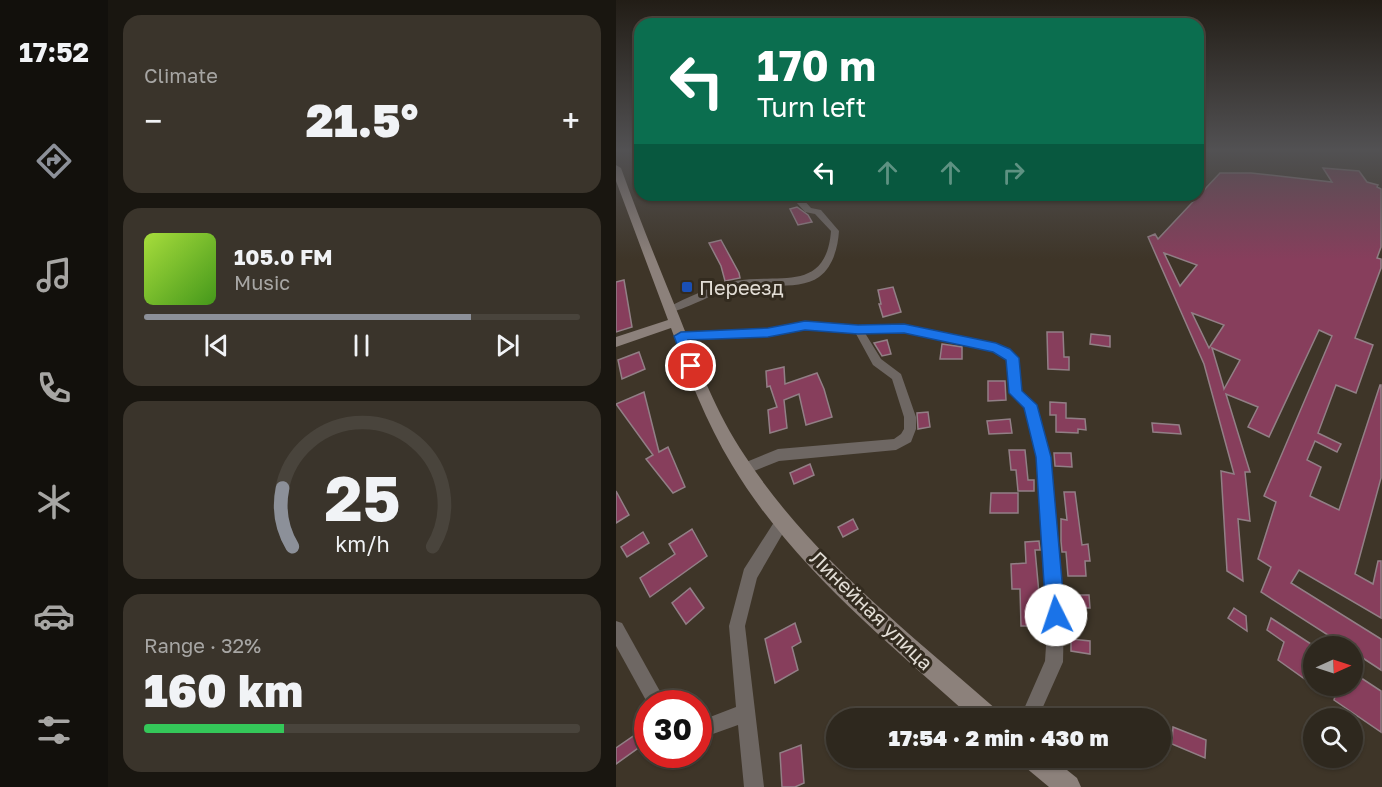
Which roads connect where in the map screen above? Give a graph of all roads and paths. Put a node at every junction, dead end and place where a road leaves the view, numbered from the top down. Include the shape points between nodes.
1 (623, 186) edge
2 (800, 201) edge
3 (675, 323) junction
4 (858, 329) junction
5 (616, 342) edge
6 (744, 469) junction
7 (783, 521) junction
8 (616, 629) edge
9 (650, 690) edge
10 (978, 708) edge
11 (1033, 708) edge
12 (745, 713) junction
13 (712, 725) edge
14 (1046, 768) edge
15 (754, 787) edge
16 (1068, 787) edge

1 - 3 street, Линейная улица
2 - 3 street via 808,210 818,212 835,231 835,244 814,276 743,283 713,291
3 - 4 street via 768,333 805,326
3 - 5 street
3 - 6 street, Линейная улица via 700,388
4 - 6 street via 877,362 896,377 910,417 906,438 896,444 778,455
4 - 11 street via 904,328 996,348 1012,358 1016,393 1030,405 1043,457 1056,615 1054,662
6 - 7 street, Линейная улица
7 - 10 street, Линейная улица via 836,580
7 - 12 street via 750,575 737,626
8 - 9 street
12 - 13 street
12 - 15 street
14 - 16 street

